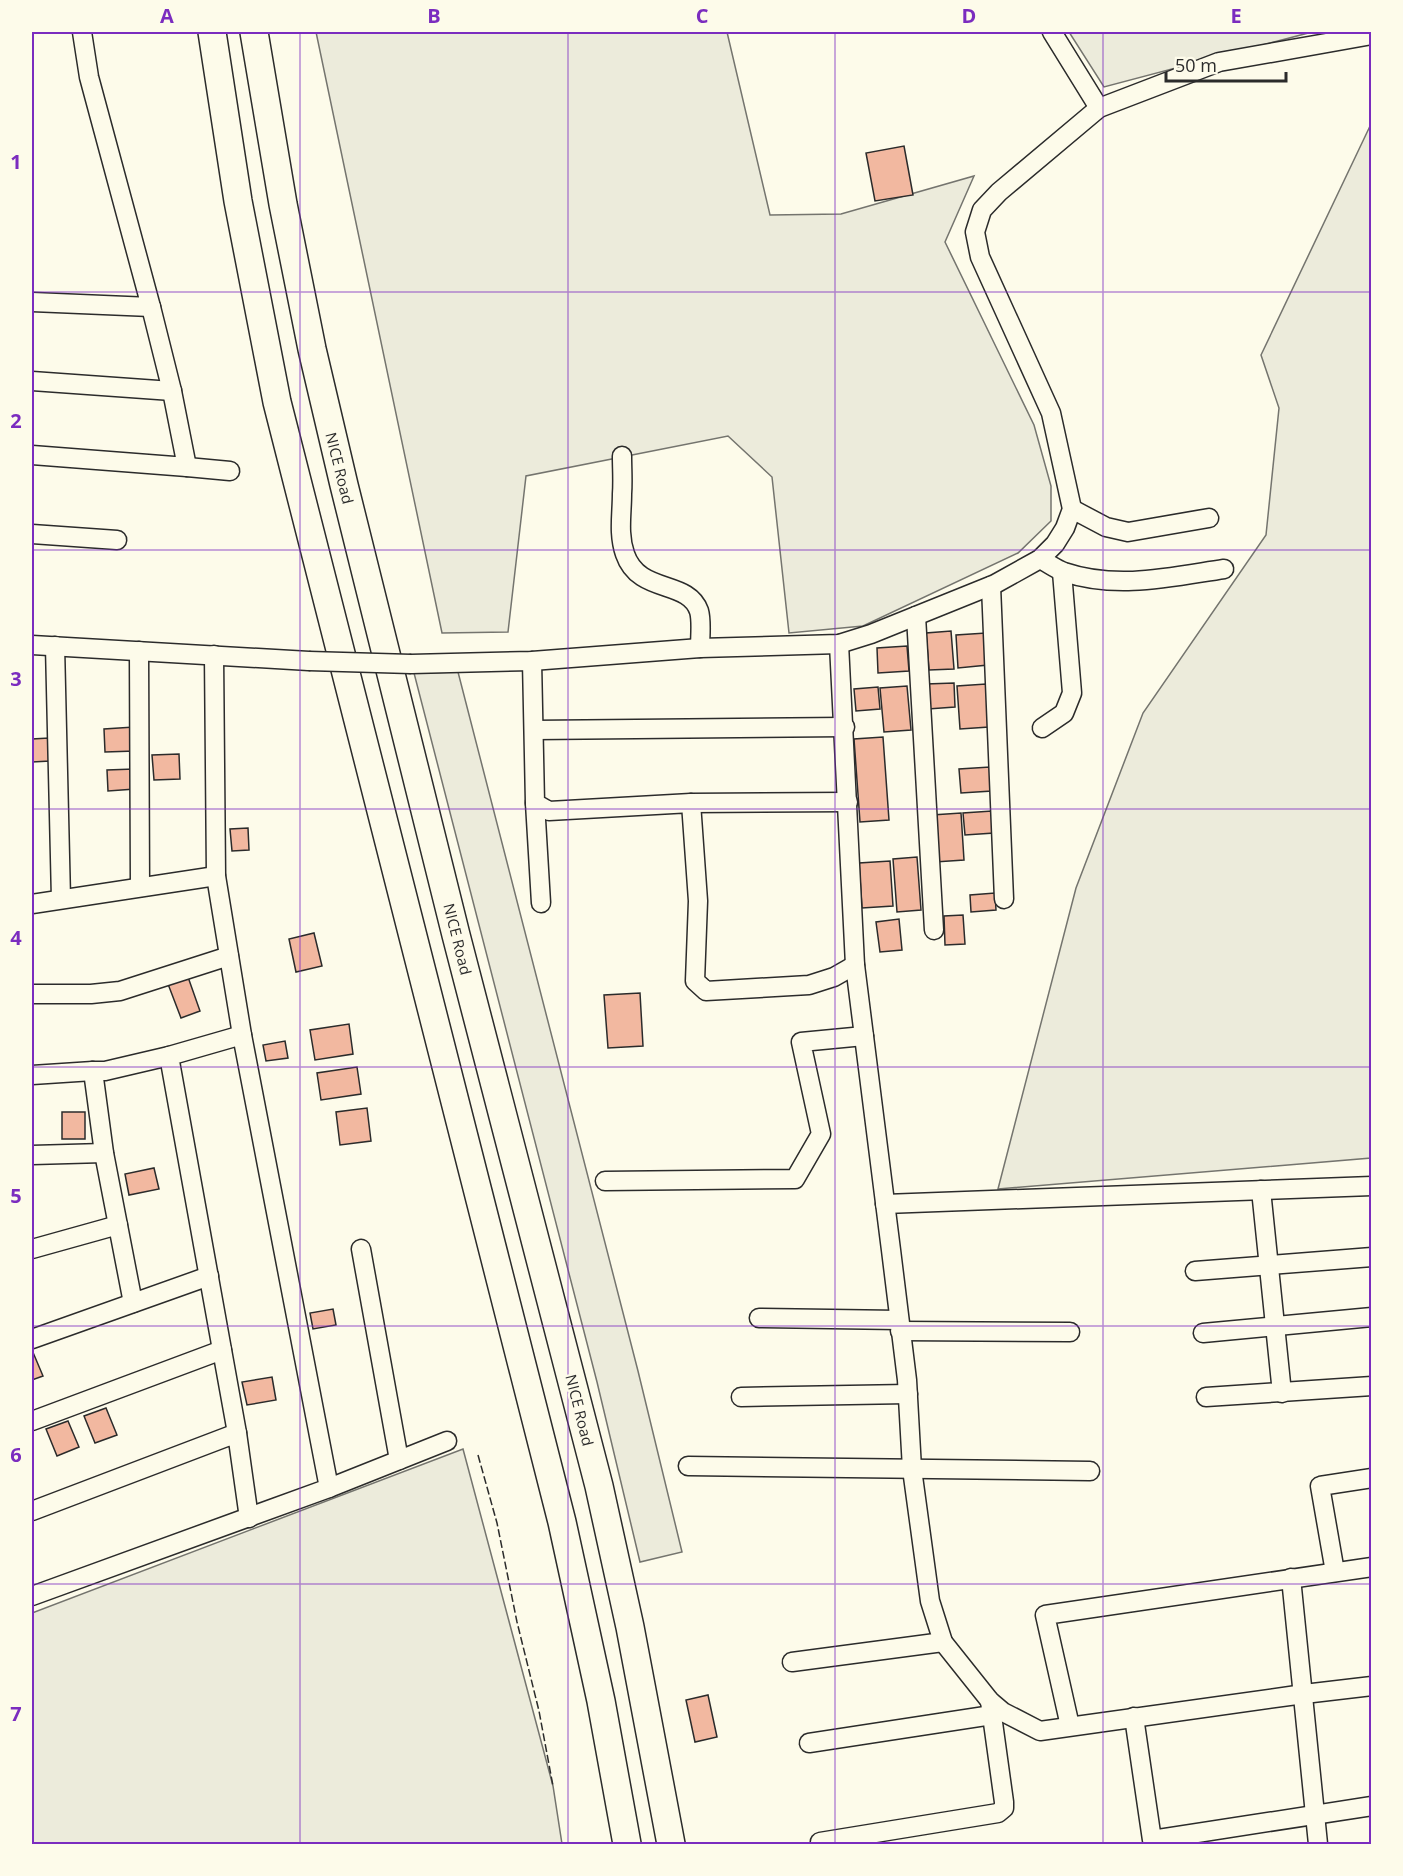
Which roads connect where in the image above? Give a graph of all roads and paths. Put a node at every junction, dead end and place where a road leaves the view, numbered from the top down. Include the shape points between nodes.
1 (82, 32) edge
2 (212, 32) edge
3 (254, 32) edge
4 (1052, 32) edge
5 (1371, 35) edge
6 (1099, 108) junction
7 (32, 302) edge
8 (150, 307) junction
9 (32, 381) edge
10 (172, 391) junction
11 (32, 455) edge
12 (622, 456) dead end
13 (188, 467) junction
14 (230, 471) dead end
15 (1072, 509) junction
16 (1209, 518) dead end
17 (32, 534) edge
18 (117, 540) dead end
19 (1040, 559) junction
20 (1224, 569) dead end
21 (1062, 572) junction
22 (991, 586) junction
23 (916, 616) junction
24 (839, 644) junction
25 (32, 645) edge
26 (55, 646) junction
27 (700, 648) junction
28 (139, 651) junction
29 (214, 655) junction
30 (532, 661) junction
31 (845, 727) junction
32 (1042, 728) dead end
33 (534, 729) junction
34 (848, 802) junction
35 (535, 803) junction
36 (691, 803) junction
37 (216, 876) junction
38 (140, 887) junction
39 (61, 899) junction
40 (1004, 899) dead end
41 (541, 903) dead end
42 (32, 904) edge
43 (934, 930) dead end
44 (229, 956) junction
45 (855, 965) junction
46 (32, 994) edge
47 (242, 1035) junction
48 (864, 1035) junction
49 (170, 1056) junction
50 (93, 1071) junction
51 (32, 1075) edge
52 (104, 1153) junction
53 (32, 1155) edge
54 (606, 1181) dead end
55 (1371, 1186) edge
56 (1261, 1190) junction
57 (885, 1204) junction
58 (118, 1225) junction
59 (32, 1249) edge
60 (361, 1249) dead end
61 (1371, 1257) edge
62 (1269, 1266) junction
63 (1195, 1271) dead end
64 (209, 1276) junction
65 (133, 1303) junction
66 (1371, 1317) edge
67 (759, 1318) dead end
68 (900, 1325) junction
69 (1275, 1325) junction
70 (1070, 1332) dead end
71 (1203, 1333) dead end
72 (32, 1339) edge
73 (222, 1350) junction
74 (1371, 1386) edge
75 (908, 1394) junction
76 (1282, 1394) junction
77 (741, 1397) dead end
78 (1206, 1397) dead end
79 (32, 1421) edge
80 (237, 1433) junction
81 (447, 1441) dead end
82 (399, 1460) junction
83 (688, 1466) dead end
84 (912, 1469) junction
85 (1090, 1471) dead end
86 (1371, 1478) edge
87 (329, 1488) junction
88 (32, 1511) edge
89 (249, 1518) junction
90 (1371, 1567) edge
91 (1335, 1572) junction
92 (1291, 1578) junction
93 (32, 1596) edge
94 (943, 1642) junction
95 (792, 1662) dead end
96 (1371, 1686) edge
97 (1304, 1694) junction
98 (991, 1708) junction
99 (1134, 1717) junction
100 (1070, 1726) junction
101 (809, 1743) dead end
102 (1371, 1806) edge
103 (1315, 1815) junction
104 (820, 1842) dead end
105 (627, 1845) edge
106 (671, 1845) edge
107 (1318, 1845) edge

1 - 8 street via 89,77
2 - 105 highway via 237,201 278,402 562,1522
3 - 106 highway, NICE Road via 312,349 451,912 599,1486
4 - 6 street
5 - 6 street via 1219,62
6 - 15 street via 999,192 982,210 975,232 980,257 1051,413
7 - 8 street
8 - 10 street
9 - 10 street
10 - 13 street
11 - 13 street
12 - 27 street via 621,537 625,555 633,569 648,581 680,591 691,599 699,611
13 - 14 street
15 - 16 street via 1106,527 1128,532
15 - 19 street via 1055,544
17 - 18 street
19 - 21 street
19 - 22 street
20 - 21 street via 1140,582 1094,580
21 - 32 street via 1072,693 1064,713
22 - 23 street
22 - 40 street
23 - 24 street
23 - 43 street
24 - 27 street
24 - 31 street
25 - 26 street
26 - 28 street
26 - 39 street
27 - 30 street
28 - 29 street
28 - 38 street
29 - 30 street, bridge via 411,664
29 - 37 street
30 - 33 street
31 - 33 street
31 - 34 street
33 - 35 street
34 - 36 street
34 - 45 street
35 - 36 street via 549,812
35 - 41 street
36 - 45 street via 698,901 695,981 706,991 808,985 823,982
37 - 38 street
37 - 44 street
38 - 39 street
39 - 42 street
44 - 46 street via 120,991
44 - 47 street
45 - 48 street
47 - 49 street
47 - 87 street
48 - 54 street via 801,1042 821,1134 795,1179
48 - 57 street
49 - 50 street
49 - 64 street
50 - 51 street
50 - 52 street
52 - 53 street
52 - 58 street
55 - 56 street
56 - 57 street
56 - 62 street
57 - 68 street
58 - 59 street
58 - 65 street
60 - 82 street
61 - 62 street
62 - 63 street
62 - 69 street
64 - 65 street
64 - 73 street
65 - 72 street
66 - 69 street
67 - 68 street
68 - 70 street
68 - 75 street
69 - 71 street
69 - 76 street
73 - 79 street
73 - 80 street
74 - 76 street
75 - 77 street
75 - 84 street
76 - 78 street
80 - 88 street
80 - 89 street
81 - 82 street
82 - 87 street
83 - 84 street
84 - 85 street
84 - 94 street via 930,1601
86 - 91 street via 1320,1486
87 - 89 street
89 - 93 street
90 - 91 street
91 - 92 street
92 - 97 street
92 - 100 street via 1046,1614
94 - 95 street
94 - 98 street
96 - 97 street
97 - 99 street
97 - 103 street
98 - 100 street via 1040,1731
98 - 101 street
98 - 104 street via 1004,1802 999,1813
99 - 100 street
99 - 103 street via 1152,1840
102 - 103 street
103 - 107 street

